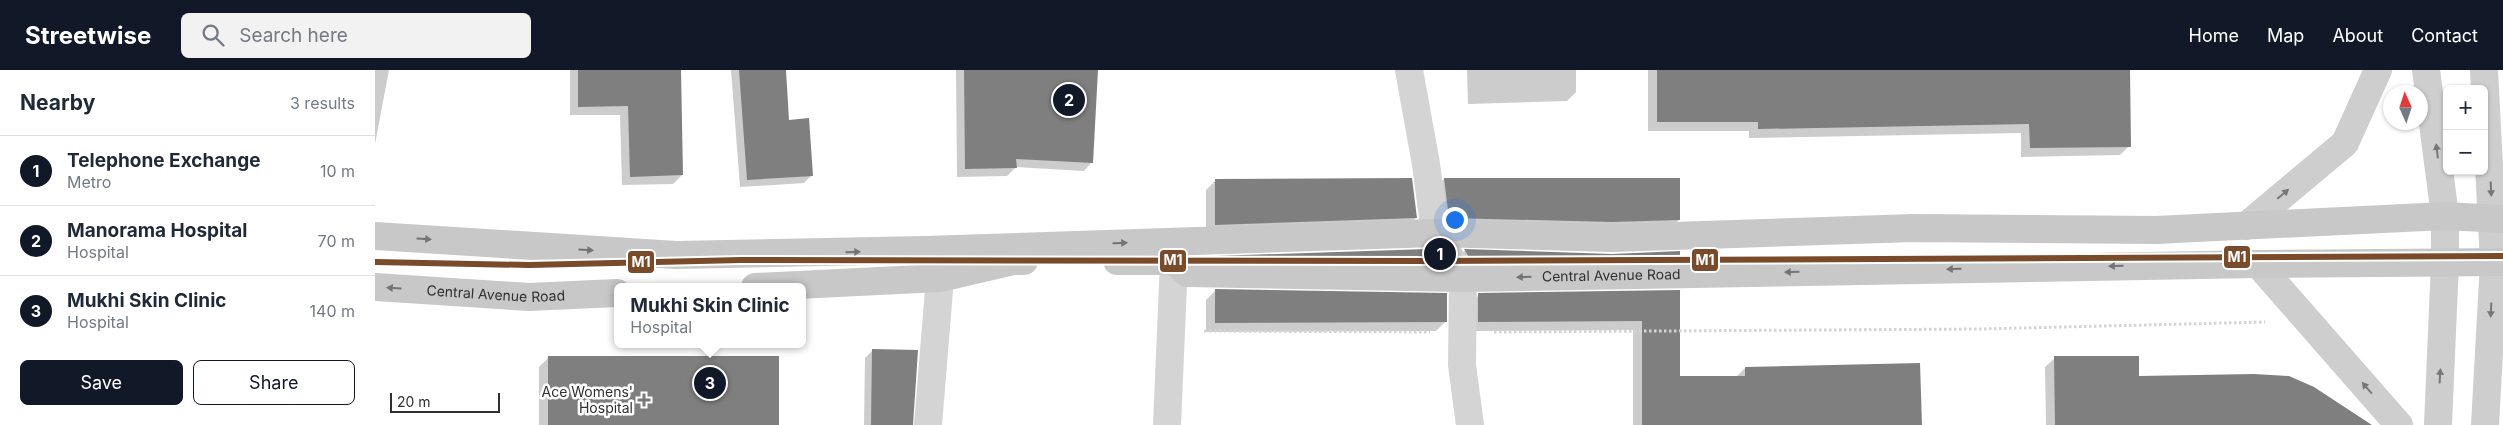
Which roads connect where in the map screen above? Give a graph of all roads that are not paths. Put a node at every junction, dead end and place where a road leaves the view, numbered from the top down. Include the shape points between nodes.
1 (1409, 70) edge
2 (2378, 70) edge
3 (2426, 70) edge
4 (2484, 70) edge
5 (2503, 84) edge
6 (2445, 216) junction
7 (2498, 218) edge
8 (2246, 226) junction
9 (1435, 233) junction
10 (375, 236) edge
11 (1174, 261) junction
12 (2445, 262) junction
13 (2499, 262) edge
14 (2258, 264) junction
15 (940, 278) junction
16 (1463, 278) junction
17 (806, 285) edge
18 (375, 287) edge
19 (614, 293) edge
20 (2491, 407) edge
21 (928, 425) edge
22 (1167, 425) edge
23 (1470, 425) edge
24 (2399, 425) edge
25 (2438, 425) edge

1 - 9 street
8 -> 2 main road via 2345,143
6 -> 3 main road
4 - 5 main road
4 -> 7 main road
6 - 7 main road
6 - 8 main road
6 - 12 main road
7 - 13 main road
8 - 9 main road via 2156,230 1913,228 1612,238
10 -> 9 main road via 676,255 935,250
9 - 16 street
11 - 15 main road via 1013,262
11 - 16 main road, Central Avenue Road via 1187,273
11 - 22 street
12 - 13 main road, Central Avenue Road
12 - 14 main road, Central Avenue Road
25 -> 12 main road
13 -> 20 main road
14 -> 16 main road, Central Avenue Road
24 -> 14 main road
15 - 17 main road
15 - 21 street
16 - 23 street via 1462,365
19 -> 18 main road, Central Avenue Road via 529,297

